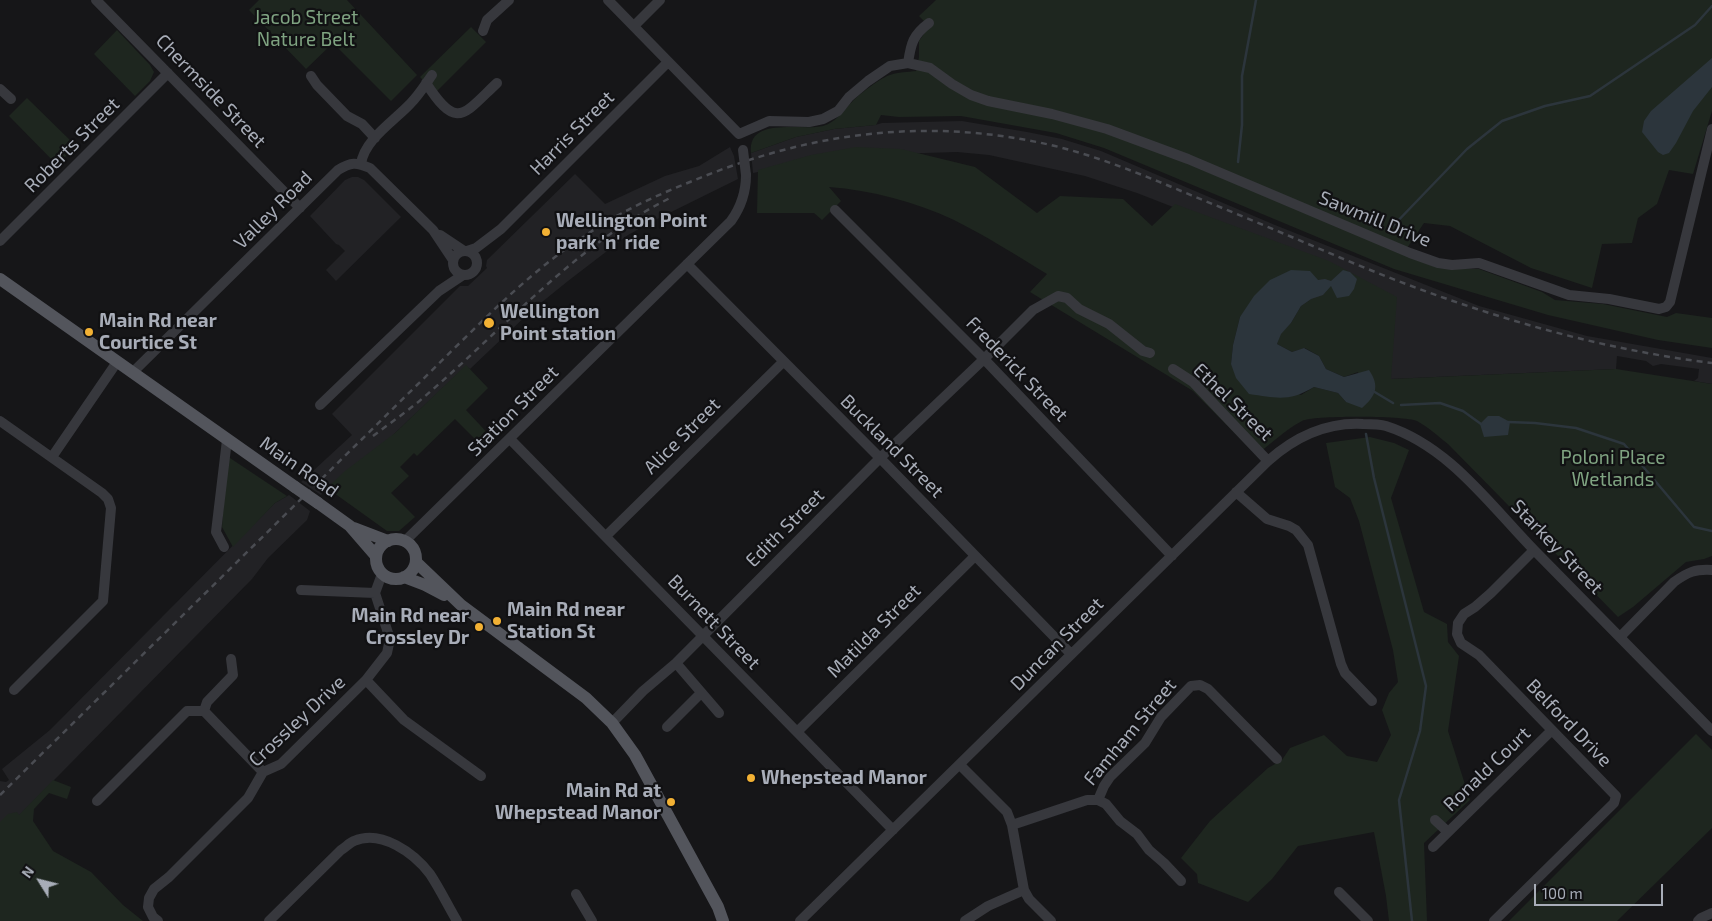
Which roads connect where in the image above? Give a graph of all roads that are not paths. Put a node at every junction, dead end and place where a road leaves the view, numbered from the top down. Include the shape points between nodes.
1 (96, 0) edge
2 (509, 0) edge
3 (608, 0) edge
4 (660, 0) edge
5 (928, 23) dead end
6 (634, 26) junction
7 (483, 31) dead end
8 (668, 62) junction
9 (908, 62) junction
10 (168, 73) junction
11 (311, 76) dead end
12 (497, 83) dead end
13 (0, 89) edge
14 (11, 99) dead end
15 (1712, 129) edge
16 (739, 134) junction
17 (375, 138) junction
18 (361, 164) junction
19 (300, 208) junction
20 (834, 210) dead end
21 (501, 229) junction
22 (433, 230) junction
23 (0, 241) edge
24 (466, 251) junction
25 (453, 262) junction
26 (477, 264) junction
27 (687, 264) junction
28 (463, 275) junction
29 (0, 279) edge
30 (440, 291) junction
31 (1150, 353) dead end
32 (984, 359) junction
33 (117, 362) junction
34 (783, 362) junction
35 (1172, 369) dead end
36 (132, 373) junction
37 (320, 405) dead end
38 (0, 421) edge
39 (1355, 423) joint
40 (510, 439) junction
41 (227, 440) junction
42 (52, 457) junction
43 (880, 458) junction
44 (1268, 460) junction
45 (1236, 492) junction
46 (350, 526) junction
47 (606, 536) junction
48 (388, 541) junction
49 (405, 541) junction
50 (224, 547) dead end
51 (1534, 550) junction
52 (376, 556) junction
53 (975, 556) junction
54 (1172, 556) junction
55 (416, 562) junction
56 (1712, 570) edge
57 (382, 574) junction
58 (404, 577) junction
59 (301, 590) dead end
60 (374, 593) junction
61 (461, 605) junction
62 (703, 636) junction
63 (1620, 637) junction
64 (1071, 654) junction
65 (231, 659) dead end
66 (676, 663) junction
67 (366, 680) junction
68 (14, 690) dead end
69 (701, 692) junction
70 (1372, 701) dead end
71 (204, 711) junction
72 (719, 713) dead end
73 (612, 723) junction
74 (668, 728) dead end
75 (1551, 731) junction
76 (1712, 731) edge
77 (797, 732) junction
78 (1277, 759) dead end
79 (960, 765) junction
80 (263, 772) junction
81 (481, 776) dead end
82 (1098, 800) junction
83 (97, 801) dead end
84 (1436, 820) dead end
85 (1012, 825) junction
86 (893, 830) junction
87 (1448, 832) junction
88 (1433, 847) dead end
89 (1181, 881) dead end
90 (1024, 890) junction
91 (1339, 892) dead end
92 (576, 894) dead end
93 (718, 907) junction
94 (1712, 913) edge
95 (158, 921) edge
96 (269, 921) edge
97 (457, 921) edge
98 (592, 921) edge
99 (723, 921) edge
100 (731, 921) edge
101 (800, 921) edge
102 (965, 921) edge
103 (1051, 921) edge
104 (1368, 921) edge
105 (1494, 921) edge
106 (1698, 921) edge

1 - 10 street, Chermside Street
2 - 7 street via 487,20
3 - 6 street
4 - 6 street
5 - 9 street via 911,43
6 - 8 street
8 - 16 street
8 - 21 street, Harris Street
9 - 15 street, Sawmill Drive via 930,68 971,95 1107,129 1438,263 1479,263 1569,295 1659,309 1670,302
9 - 16 street via 890,66 849,97 838,111 823,119 808,122 769,120
10 - 19 street, Chermside Street
10 - 23 street, Roberts Street
11 - 17 street via 347,116 362,124
12 - 17 street via 460,114 441,105 429,79 412,102
13 - 14 street
16 - 27 street, Station Street, bridge via 746,175 746,189 739,209
17 - 18 street via 362,155
18 - 19 street, Valley Road via 349,163 338,170
18 - 22 street via 370,168
19 - 36 street, Valley Road
20 - 32 street, Frederick Street
21 - 24 street, Harris Street via 476,248
21 - 26 street, Harris Street
22 - 24 street
22 - 25 street
24 - 25 street via 457,254
24 - 26 street via 474,255
25 - 28 street via 457,272
25 - 30 street
26 - 28 street via 472,272
27 - 34 street, Buckland Street
27 - 40 street, Station Street
28 - 30 street
29 - 33 main road, Main Road
30 - 37 street
31 - 32 street, Edith Street via 1110,324 1067,298 1058,296 1033,310
32 - 43 street, Edith Street
32 - 54 street, Frederick Street
33 - 36 main road, Main Road
33 - 42 street
34 - 43 street, Buckland Street
34 - 47 street, Alice Street
35 - 44 street, Ethel Street via 1193,382
36 - 41 main road, Main Road
38 - 42 street
39 - 44 street, Duncan Street via 1317,430 1297,439
39 - 51 street, Starkey Street via 1384,426 1428,445 1476,488
40 - 47 street, Burnett Street
40 - 49 street, Station Street
41 - 46 main road, Main Road, bridge
41 - 50 street via 216,532
42 - 68 street via 108,499 111,508 103,601
43 - 53 street, Buckland Street
43 - 62 street, Edith Street
44 - 45 street, Duncan Street
45 - 54 street, Duncan Street
45 - 70 street via 1267,518 1296,530 1308,545 1341,664
46 - 48 main road, Main Road
46 - 52 main road, Main Road
47 - 62 street, Burnett Street
48 - 49 main road, Main Road
48 - 52 main road via 382,544
49 - 55 main road via 414,550
51 - 63 street, Starkey Street
51 - 75 street, Belford Drive via 1486,598 1464,614 1458,623 1457,634 1462,643 1479,655
52 - 57 main road, Main Road
53 - 64 street, Buckland Street
53 - 77 street, Matilda Street
54 - 64 street, Duncan Street
55 - 58 main road
55 - 61 main road
56 - 63 street via 1698,569 1674,582
57 - 58 main road via 392,579
57 - 60 street
58 - 61 main road
59 - 60 street
60 - 67 street, Crossley Drive via 390,639 387,653
61 - 73 main road via 586,698
62 - 66 street, Edith Street
62 - 77 street, Burnett Street
63 - 76 street, Starkey Street
64 - 79 street, Duncan Street
65 - 71 street via 233,675 207,702
66 - 69 street
66 - 73 street, Edith Street
67 - 80 street, Crossley Drive via 281,764
67 - 81 street via 404,720
69 - 72 street
69 - 74 street
71 - 80 street
71 - 83 street via 187,711
73 - 93 main road via 635,755
75 - 87 street, Ronald Court
75 - 105 street, Belford Drive via 1616,796 1614,803
77 - 86 street, Burnett Street
78 - 82 street, Famham Street via 1208,689 1200,685 1191,686 1161,718 1146,743 1110,777
79 - 85 street via 1007,812
79 - 86 street, Duncan Street
80 - 95 street, Crossley Drive via 248,798 154,889 148,907
82 - 85 street, Famham Street via 1087,800
82 - 89 street via 1137,834
84 - 87 street, Ronald Court
85 - 90 street
86 - 101 street, Duncan Street
87 - 88 street, Ronald Court
90 - 102 street via 988,906
90 - 103 street
91 - 104 street
92 - 98 street
93 - 99 main road
93 - 100 main road
94 - 106 street
96 - 97 street via 341,850 369,838 391,842 414,859 429,874

